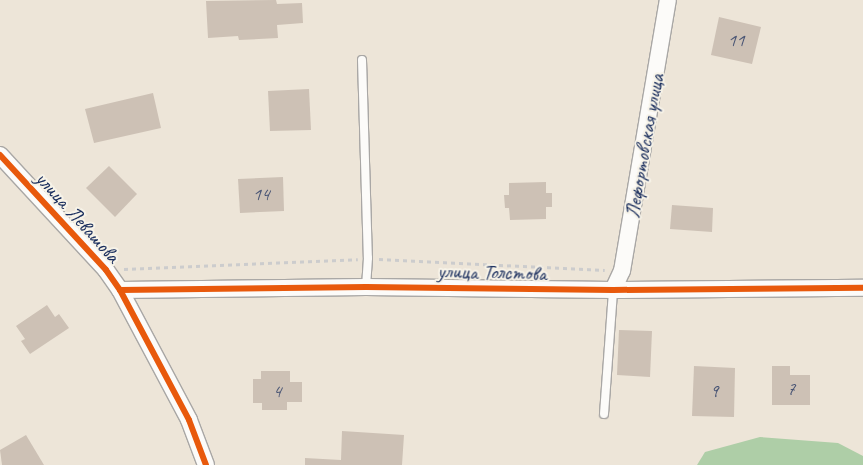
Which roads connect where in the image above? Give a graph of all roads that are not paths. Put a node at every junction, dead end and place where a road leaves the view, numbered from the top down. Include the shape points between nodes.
1 (668, 0) edge
2 (362, 60) dead end
3 (0, 155) edge
4 (366, 288) junction
5 (863, 288) edge
6 (120, 290) junction
7 (613, 290) junction
8 (604, 414) dead end
9 (206, 465) edge

1 - 7 street, Лефортовская улица via 622,271
2 - 4 lane via 368,258
3 - 6 street, улица Левашова via 106,270
4 - 6 street, улица Толстова
4 - 7 street, улица Толстова
5 - 7 street, улица Толстова
6 - 9 street, улица Левашова via 189,420
7 - 8 lane

